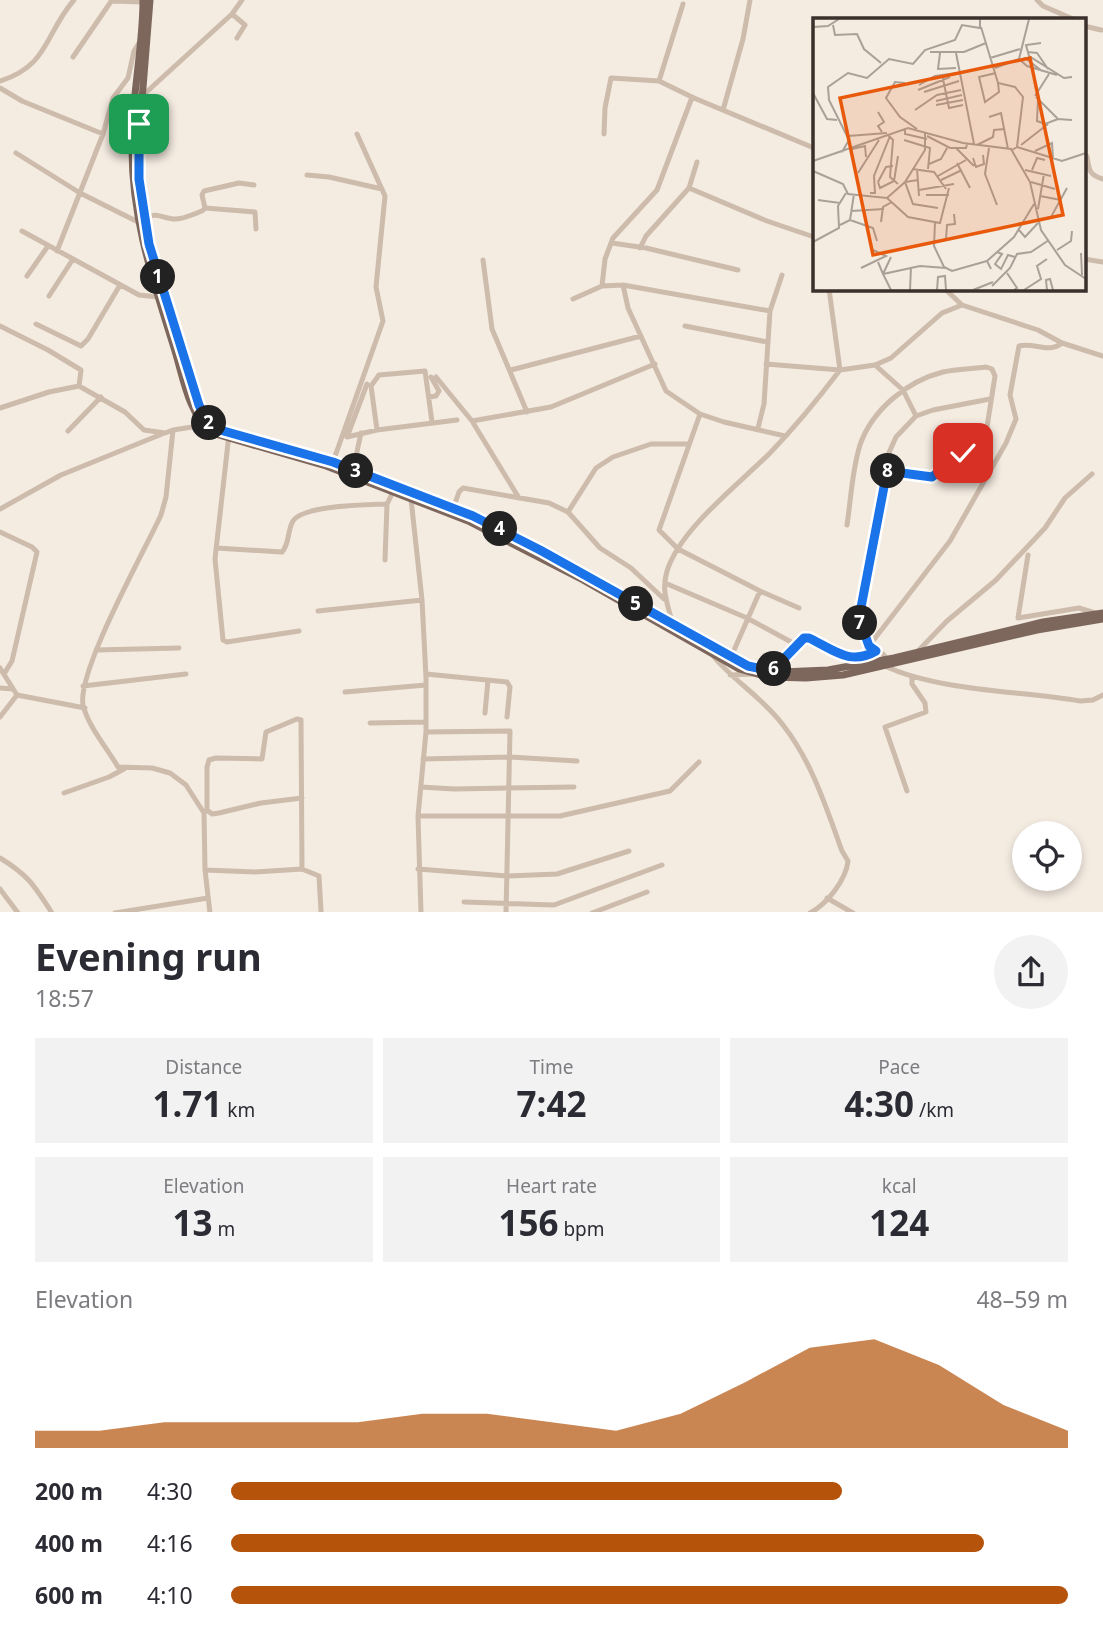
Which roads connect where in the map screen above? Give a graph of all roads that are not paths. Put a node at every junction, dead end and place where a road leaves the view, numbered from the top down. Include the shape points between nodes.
1 (74, 0) edge
2 (112, 0) edge
3 (242, 0) edge
4 (750, 0) edge
5 (1037, 0) edge
6 (146, 1) edge
7 (683, 4) dead end
8 (232, 14) junction
9 (1071, 18) edge
10 (237, 38) dead end
11 (139, 43) junction
12 (73, 57) dead end
13 (0, 81) edge
14 (659, 81) junction
15 (0, 88) edge
16 (141, 97) junction
17 (694, 98) junction
18 (723, 110) junction
19 (103, 134) junction
20 (358, 134) dead end
21 (604, 134) dead end
22 (813, 148) edge
23 (16, 153) dead end
24 (1086, 156) edge
25 (697, 162) dead end
26 (307, 176) dead end
27 (1103, 178) edge
28 (254, 185) dead end
29 (689, 188) junction
30 (382, 189) junction
31 (80, 193) junction
32 (205, 208) junction
33 (140, 219) junction
34 (256, 229) dead end
35 (22, 231) dead end
36 (813, 237) edge
37 (612, 243) junction
38 (48, 246) junction
39 (640, 248) junction
40 (57, 251) junction
41 (73, 259) junction
42 (483, 260) dead end
43 (738, 270) dead end
44 (782, 275) dead end
45 (27, 276) dead end
46 (120, 285) junction
47 (622, 285) junction
48 (602, 286) junction
49 (829, 290) edge
50 (946, 290) edge
51 (50, 296) dead end
52 (158, 297) junction
53 (573, 299) dead end
54 (962, 305) junction
55 (770, 311) junction
56 (36, 324) dead end
57 (0, 326) edge
58 (685, 326) dead end
59 (641, 336) junction
60 (767, 342) junction
61 (1062, 343) junction
62 (1103, 356) edge
63 (655, 364) junction
64 (766, 364) junction
65 (875, 365) junction
66 (510, 370) junction
67 (840, 370) junction
68 (367, 383) dead end
69 (79, 386) junction
70 (903, 390) junction
71 (101, 397) junction
72 (429, 397) junction
73 (990, 399) junction
74 (0, 408) edge
75 (527, 412) junction
76 (700, 414) junction
77 (916, 416) junction
78 (457, 420) dead end
79 (472, 421) junction
80 (432, 422) junction
81 (206, 424) junction
82 (758, 428) junction
83 (173, 430) junction
84 (377, 430) junction
85 (68, 431) dead end
86 (165, 433) junction
87 (361, 433) junction
88 (229, 436) junction
89 (785, 436) junction
90 (688, 444) junction
91 (333, 462) junction
92 (353, 470) junction
93 (887, 471) junction
94 (1092, 474) dead end
95 (371, 480) junction
96 (393, 492) junction
97 (520, 498) junction
98 (411, 499) junction
99 (387, 504) junction
100 (440, 507) junction
101 (0, 509) edge
102 (453, 509) junction
103 (568, 512) junction
104 (847, 525) dead end
105 (0, 532) edge
106 (216, 548) junction
107 (678, 549) junction
108 (1028, 555) dead end
109 (385, 560) dead end
110 (665, 583) junction
111 (760, 591) junction
112 (664, 599) junction
113 (422, 600) junction
114 (799, 608) dead end
115 (318, 611) dead end
116 (1099, 613) edge
117 (747, 618) junction
118 (1103, 619) edge
119 (670, 627) junction
120 (299, 631) dead end
121 (692, 638) junction
122 (869, 646) junction
123 (179, 648) dead end
124 (796, 648) junction
125 (96, 650) junction
126 (876, 651) junction
127 (710, 652) junction
128 (918, 652) junction
129 (731, 657) junction
130 (905, 658) junction
131 (886, 662) junction
132 (0, 668) edge
133 (772, 671) junction
134 (4, 674) junction
135 (186, 674) dead end
136 (426, 674) junction
137 (754, 674) junction
138 (729, 675) junction
139 (912, 678) junction
140 (488, 680) junction
141 (426, 685) junction
142 (83, 686) junction
143 (0, 688) edge
144 (13, 689) junction
145 (345, 692) dead end
146 (18, 695) junction
147 (1103, 695) edge
148 (85, 708) junction
149 (485, 713) dead end
150 (0, 717) edge
151 (507, 717) dead end
152 (426, 722) junction
153 (370, 723) dead end
154 (426, 732) junction
155 (510, 757) junction
156 (423, 759) junction
157 (577, 761) dead end
158 (699, 762) dead end
159 (124, 769) junction
160 (421, 787) junction
161 (574, 787) dead end
162 (509, 788) junction
163 (907, 791) dead end
164 (64, 793) dead end
165 (302, 798) junction
166 (205, 812) junction
167 (508, 815) junction
168 (418, 817) junction
169 (629, 851) dead end
170 (0, 858) edge
171 (662, 865) dead end
172 (302, 869) junction
173 (418, 869) junction
174 (205, 870) junction
175 (507, 876) junction
176 (0, 889) edge
177 (647, 892) dead end
178 (208, 898) junction
179 (827, 898) junction
180 (464, 902) dead end
181 (506, 904) junction
182 (321, 911) dead end
183 (18, 912) edge
184 (52, 912) edge
185 (115, 912) edge
186 (210, 912) edge
187 (421, 912) edge
188 (506, 912) edge
189 (592, 912) edge
190 (810, 912) edge
191 (853, 912) edge

1 - 13 street via 32,65
2 - 6 street
2 - 12 street
3 - 8 street
4 - 18 street
5 - 9 street
6 - 11 main road
6 - 16 main road
7 - 14 street
8 - 10 street via 245,25
8 - 16 street
11 - 19 street via 128,78 113,98
11 - 33 main road via 132,146
14 - 17 street
14 - 21 street via 611,78
15 - 19 street
16 - 33 main road
17 - 18 street
17 - 37 street via 657,190
18 - 22 street
19 - 31 street
20 - 30 street
23 - 31 street
24 - 27 street via 1089,171
25 - 29 street
26 - 30 street
28 - 32 street via 239,183 204,191
29 - 36 street
29 - 39 street
30 - 91 street via 376,287 383,321
31 - 33 street
31 - 40 street
32 - 33 street via 181,219 159,214
32 - 34 street via 255,212
33 - 52 main road
33 - 81 main road
35 - 38 street
37 - 39 street
37 - 48 street
38 - 40 street
38 - 45 street
39 - 43 street
40 - 41 street
41 - 46 street
41 - 51 street
42 - 66 street via 492,329
44 - 55 street
46 - 52 street via 139,295
46 - 56 street via 81,346
47 - 48 street
47 - 55 street
47 - 59 street
48 - 53 street
49 - 67 street
50 - 54 street
52 - 81 main road via 186,386
54 - 61 street via 1038,330
54 - 65 street via 942,313 891,358
55 - 60 street
57 - 69 street via 80,370
58 - 60 street
59 - 63 street
59 - 66 street
60 - 64 street
61 - 62 street
61 - 122 street via 1052,348 1019,346 1010,395 1016,419 1006,443 950,541
63 - 75 street via 551,407
63 - 76 street via 666,391
64 - 67 street
64 - 82 street
65 - 67 street
65 - 70 street
66 - 75 street
67 - 89 street
68 - 87 street via 347,437
69 - 71 street
69 - 74 street
70 - 73 street via 942,372 986,367 995,376
70 - 77 street
70 - 104 street via 865,431
71 - 85 street
71 - 86 street via 144,430
72 - 79 street via 439,391 433,377
72 - 80 street
72 - 84 street via 425,371 376,376 371,386
73 - 77 street
73 - 93 street via 987,426 979,438 932,477
75 - 79 street
76 - 82 street
76 - 90 street
77 - 93 street via 895,437
78 - 80 street
79 - 97 street
80 - 84 street
81 - 83 street
81 - 88 main road via 212,433
82 - 89 street
83 - 86 street
83 - 125 street via 161,515
84 - 87 street
86 - 101 street via 70,470
87 - 92 street
88 - 91 main road
88 - 95 main road
88 - 106 street
89 - 107 street via 693,527
90 - 103 street via 651,444 613,457 596,468
90 - 107 street via 659,530
91 - 92 main road
92 - 95 main road
93 - 122 street via 859,618
94 - 128 street via 1065,498 1045,528 996,580
95 - 96 main road
95 - 100 main road
96 - 98 main road
96 - 99 street
97 - 102 street via 463,488
97 - 103 street
98 - 100 main road
98 - 113 street
99 - 106 street via 299,515 282,552
99 - 109 street
100 - 102 main road
100 - 119 main road
102 - 119 main road via 540,550
103 - 112 street via 600,548 631,568
105 - 134 street via 37,552 12,661
106 - 120 street via 223,640
107 - 110 street
107 - 111 street
108 - 116 street via 1018,618 1079,608
110 - 112 street
110 - 117 street
111 - 114 street
111 - 117 street
112 - 119 street
113 - 115 street
113 - 136 street
116 - 128 main road
117 - 124 street via 784,636
117 - 129 street
118 - 130 main road
119 - 121 main road
121 - 127 main road
121 - 129 main road
122 - 126 street
123 - 125 street
124 - 126 street via 809,638 851,658
124 - 133 street
125 - 142 street
126 - 131 street
127 - 137 main road
127 - 138 street
128 - 130 main road
129 - 133 main road
130 - 131 main road
131 - 133 main road
131 - 137 main road via 843,675
131 - 139 street
132 - 134 street
134 - 144 street
135 - 142 street
136 - 140 street
136 - 141 street
137 - 138 street
138 - 179 street via 782,723 811,770 848,861
139 - 147 street via 1080,701
139 - 163 street via 926,712 885,727
140 - 149 street
140 - 151 street via 509,684
141 - 145 street
141 - 152 street
142 - 148 street
143 - 144 street
144 - 146 street
146 - 148 street
146 - 150 street
148 - 159 street via 118,767
152 - 153 street
152 - 154 street
154 - 155 street via 510,731
154 - 156 street
155 - 156 street
155 - 157 street
155 - 162 street
156 - 160 street
158 - 167 street via 670,791 560,816
159 - 164 street
159 - 166 street via 170,773
160 - 162 street
160 - 168 street
161 - 162 street
162 - 167 street
165 - 166 street
165 - 166 street via 303,724 297,719 266,733 262,759 209,760
165 - 172 street
166 - 174 street
167 - 168 street
167 - 175 street
168 - 173 street
169 - 175 street via 557,874
170 - 184 street via 22,872
171 - 181 street via 554,905
172 - 174 street
172 - 182 street via 319,876
173 - 175 street
173 - 187 street
174 - 178 street
175 - 181 street
176 - 183 street
177 - 189 street
178 - 185 street
178 - 186 street
179 - 190 street
179 - 191 street
180 - 181 street
181 - 188 street

